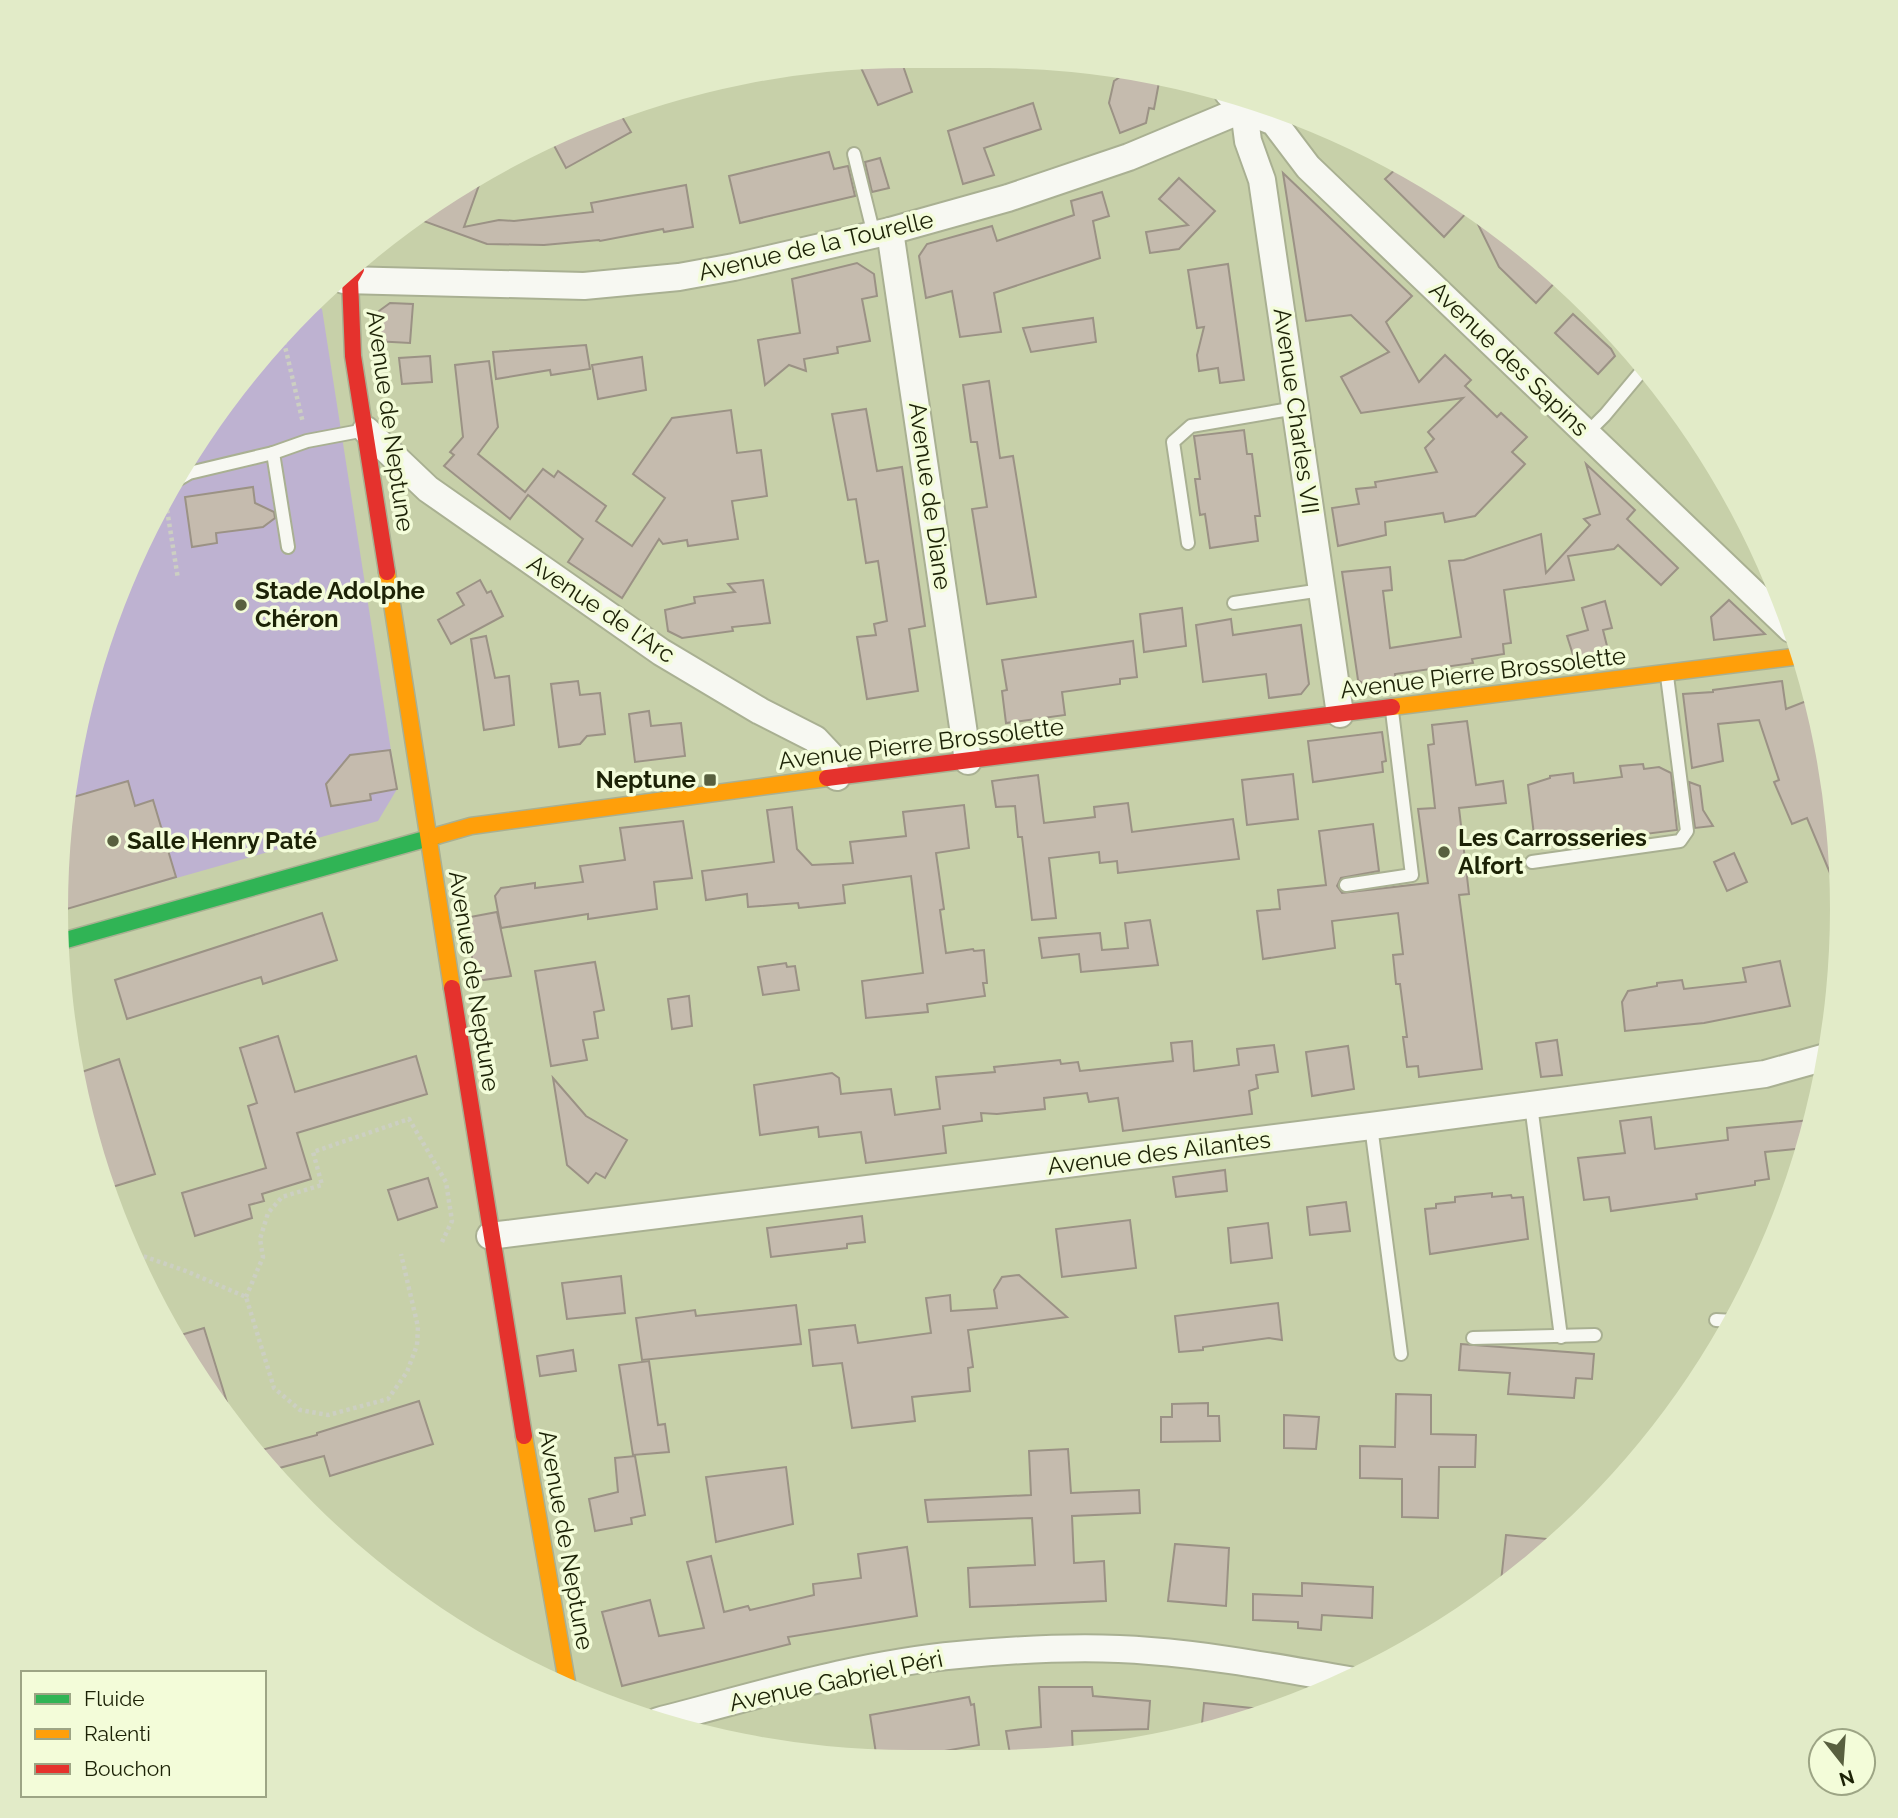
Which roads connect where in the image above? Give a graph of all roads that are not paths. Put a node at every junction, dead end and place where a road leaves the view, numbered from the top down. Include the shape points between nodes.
1 (1235, 106) edge
2 (1246, 109) edge
3 (1264, 115) edge
4 (1296, 151) junction
5 (854, 154) dead end
6 (1262, 180) junction
7 (882, 233) junction
8 (356, 276) edge
9 (350, 281) edge
10 (1638, 375) edge
11 (1296, 408) junction
12 (366, 430) junction
13 (1587, 433) junction
14 (273, 453) junction
15 (192, 471) edge
16 (1188, 543) dead end
17 (288, 548) dead end
18 (1322, 590) junction
19 (1234, 603) dead end
20 (1776, 615) edge
21 (1791, 657) edge
22 (1666, 672) junction
23 (1391, 707) junction
24 (1340, 714) junction
25 (968, 761) junction
26 (837, 777) junction
27 (429, 836) junction
28 (1532, 862) dead end
29 (1346, 885) dead end
30 (69, 939) edge
31 (1816, 1060) edge
32 (1531, 1105) junction
33 (1371, 1126) junction
34 (491, 1236) junction
35 (1716, 1320) dead end
36 (1722, 1320) edge
37 (1595, 1335) dead end
38 (1561, 1337) junction
39 (1473, 1338) dead end
40 (1401, 1354) dead end
41 (566, 1676) edge
42 (1331, 1677) edge
43 (676, 1716) edge

1 - 7 street, Avenue de la Tourelle via 1129,157
2 - 6 street, Avenue Charles VII via 1248,141
3 - 4 street, Avenue des Sapins
4 - 6 street
4 - 13 street, Avenue des Sapins
5 - 7 lane
6 - 11 street, Avenue Charles VII
7 - 8 street, Avenue de la Tourelle via 679,277 584,286
7 - 25 street, Avenue de Diane
9 - 12 street, Avenue de Neptune via 353,356
10 - 13 lane
11 - 16 lane via 1191,426 1173,442
11 - 18 street, Avenue Charles VII
12 - 14 lane
12 - 26 street, Avenue de l'Arc via 428,489 661,652 815,739 831,756
12 - 27 street, Avenue de Neptune
13 - 20 street, Avenue des Sapins
14 - 15 lane
14 - 17 lane
18 - 19 lane
18 - 24 street, Avenue Charles VII
21 - 22 street, Avenue Pierre Brossolette
22 - 23 street, Avenue Pierre Brossolette
22 - 28 lane via 1687,831 1680,841
23 - 24 street, Avenue Pierre Brossolette
23 - 29 lane via 1412,875
24 - 25 street, Avenue Pierre Brossolette
25 - 26 street, Avenue Pierre Brossolette
26 - 27 street, Avenue Pierre Brossolette via 485,824
27 - 30 street, Avenue Pierre Brossolette
27 - 34 street, Avenue de Neptune
31 - 32 street, Avenue des Ailantes via 1765,1074
32 - 33 street, Avenue des Ailantes
32 - 38 lane
33 - 34 street, Avenue des Ailantes
33 - 40 lane
34 - 41 street, Avenue de Neptune
35 - 36 lane
37 - 38 lane
38 - 39 lane
42 - 43 street, Avenue Gabriel Péri via 1146,1650 957,1655 822,1679

